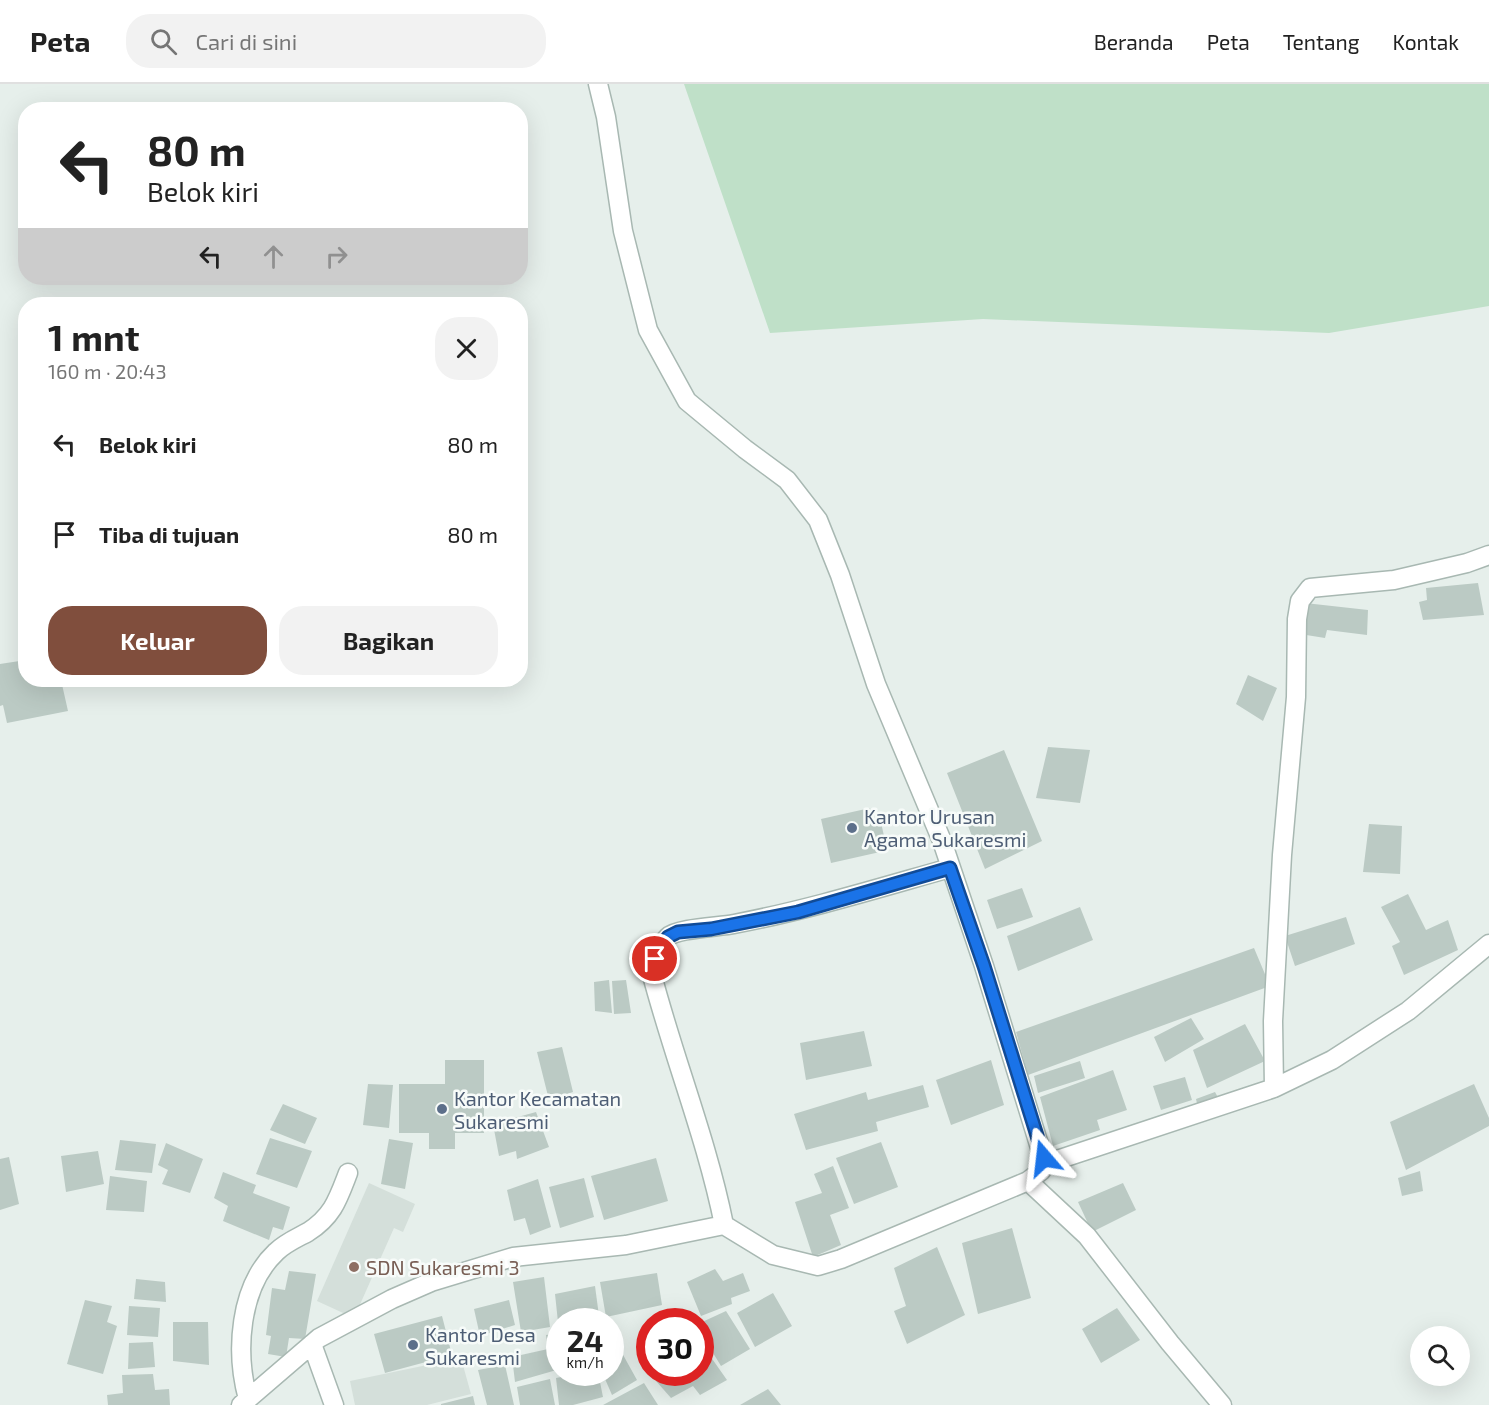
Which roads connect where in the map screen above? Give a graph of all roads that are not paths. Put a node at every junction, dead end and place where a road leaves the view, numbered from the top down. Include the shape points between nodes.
1 (598, 84) edge
2 (1489, 555) edge
3 (950, 868) junction
4 (1489, 944) edge
5 (1274, 1088) junction
6 (1045, 1164) junction
7 (348, 1173) dead end
8 (1029, 1181) junction
9 (724, 1225) junction
10 (312, 1344) junction
11 (244, 1402) edge
12 (333, 1405) edge
13 (1222, 1405) edge

1 - 3 street via 623,231 648,330 687,401 787,480 818,520 876,684
2 - 5 street via 1394,580 1310,588 1300,601 1275,985
3 - 6 street
3 - 9 street via 798,912 678,932 668,937 655,959 652,975 690,1094
4 - 5 street via 1408,1011 1332,1060
5 - 6 street
6 - 8 street
7 - 11 street via 332,1211 314,1228 276,1252 255,1282 241,1347
8 - 9 street via 818,1266 773,1256
8 - 13 street via 1087,1236
9 - 10 street via 626,1245 513,1257 401,1294
10 - 11 street
10 - 12 street

